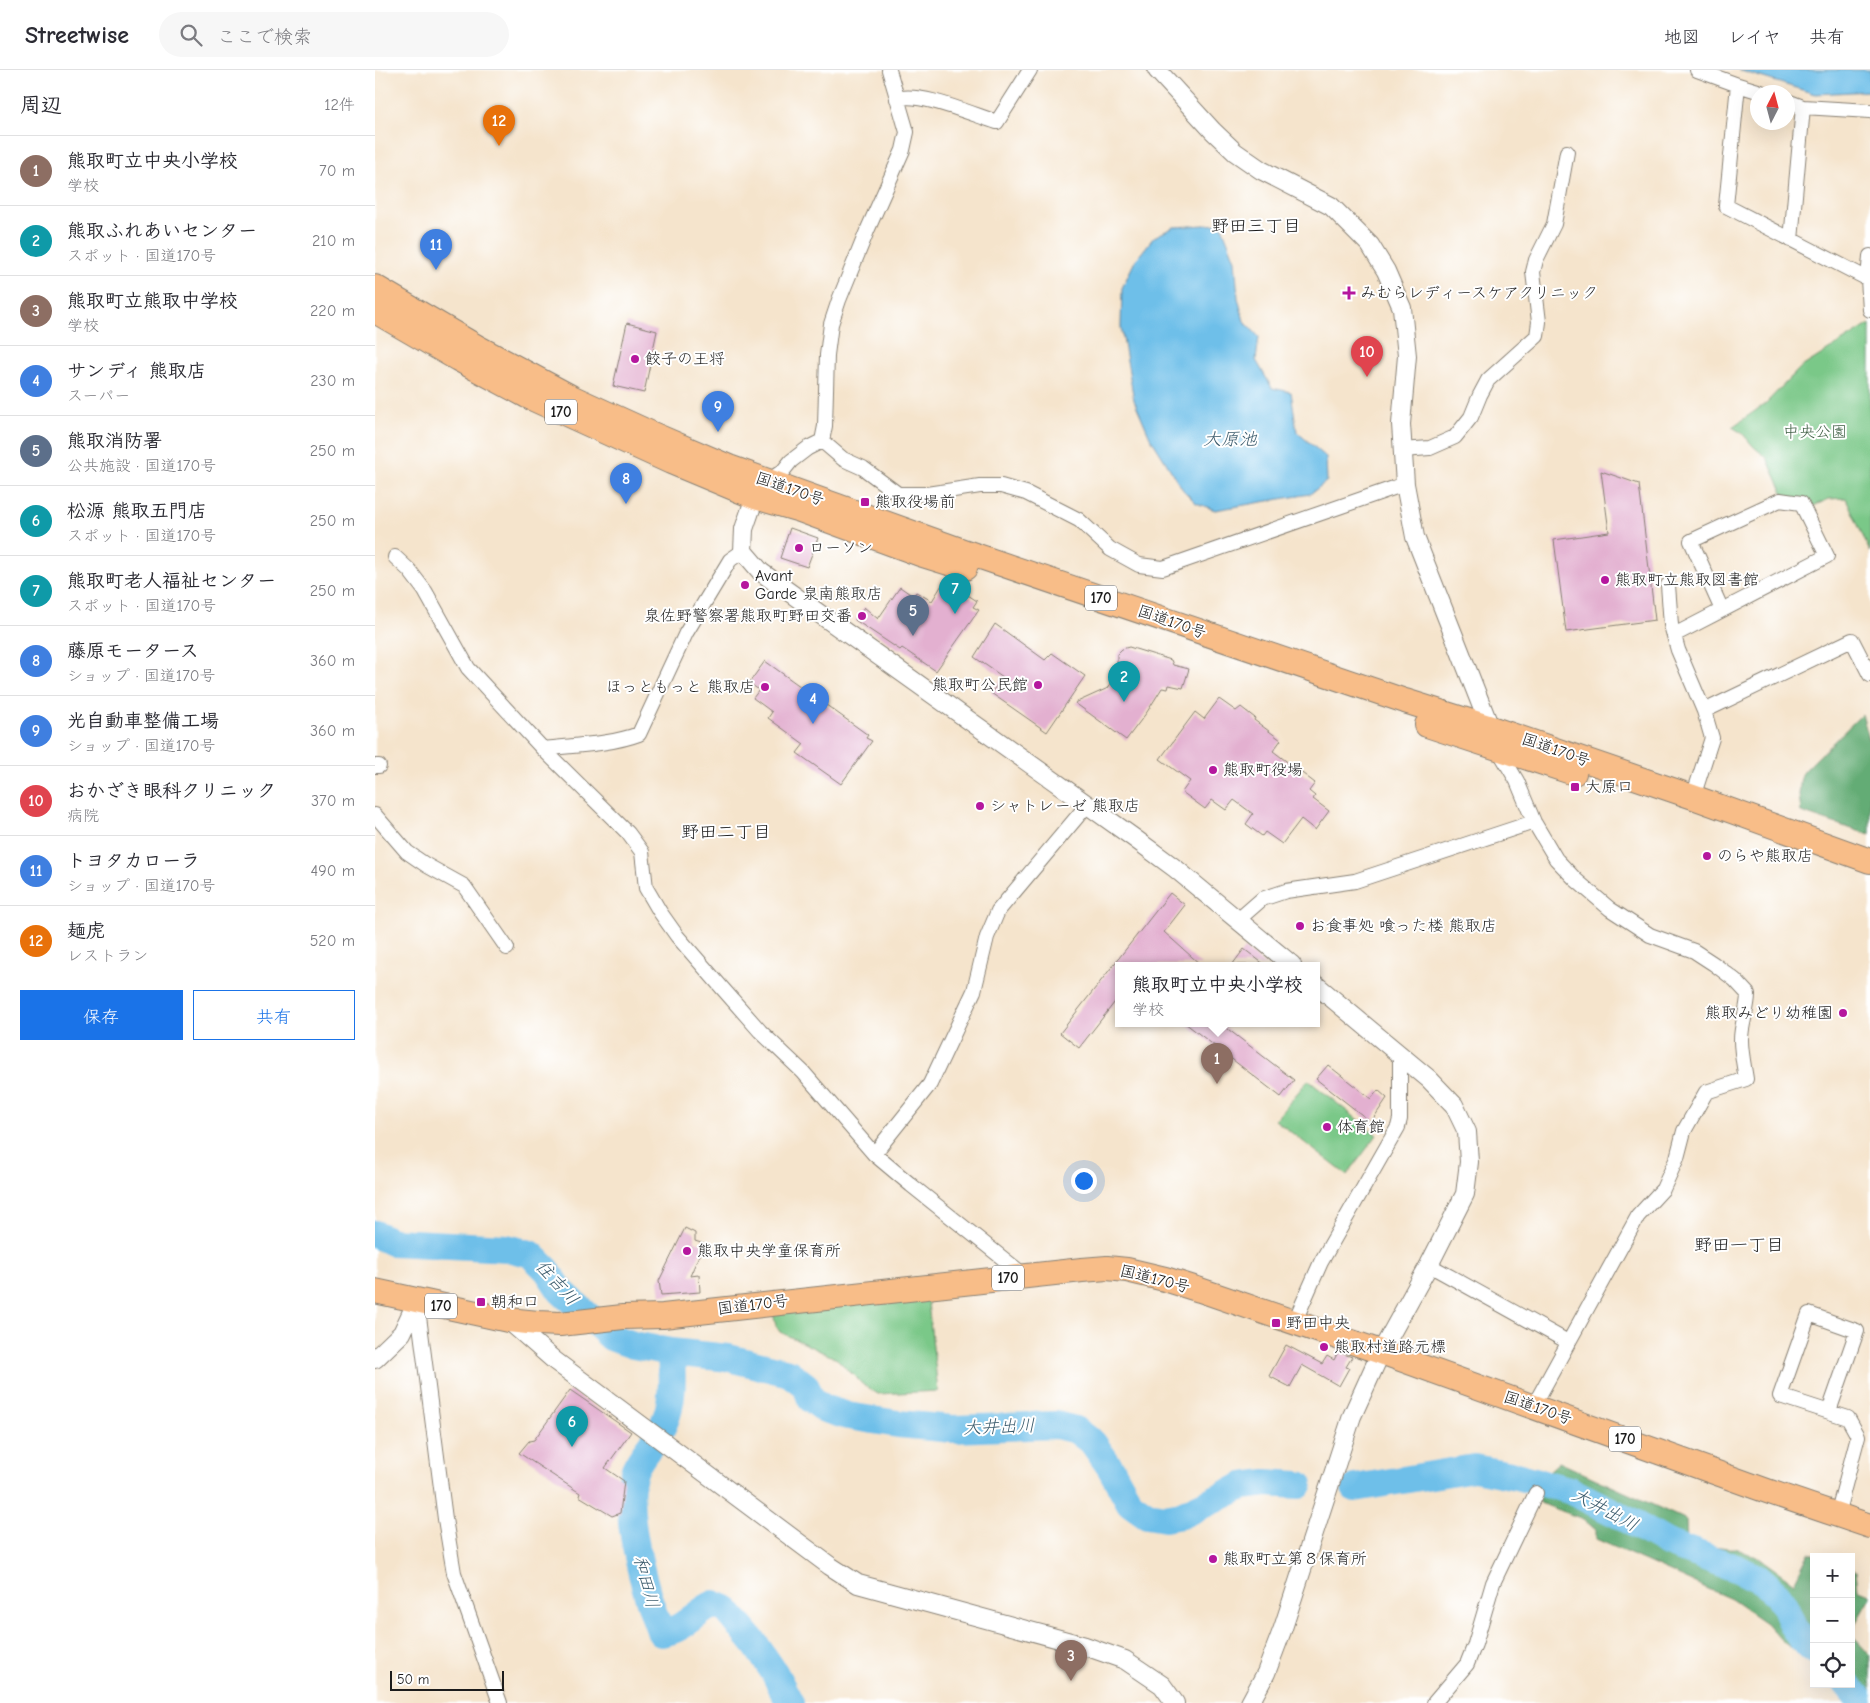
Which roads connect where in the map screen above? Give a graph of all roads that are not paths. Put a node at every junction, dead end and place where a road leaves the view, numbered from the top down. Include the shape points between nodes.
1 (889, 70) edge
2 (1030, 70) edge
3 (1157, 70) edge
4 (1697, 70) edge
5 (1738, 85) junction
6 (1750, 89) edge
7 (897, 99) junction
8 (1795, 104) edge
9 (1803, 107) junction
10 (1870, 110) edge
11 (1567, 152) dead end
12 (1791, 240) junction
13 (1870, 256) edge
14 (1868, 279) junction
15 (375, 287) edge
16 (1870, 310) edge
17 (375, 311) edge
18 (822, 441) junction
19 (1402, 450) junction
20 (1405, 484) junction
21 (761, 489) junction
22 (743, 551) junction
23 (395, 557) dead end
24 (1667, 585) dead end
25 (1722, 610) junction
26 (1674, 635) junction
27 (1870, 675) edge
28 (1705, 711) junction
29 (1495, 739) junction
30 (543, 749) junction
31 (1693, 797) junction
32 (1088, 804) junction
33 (375, 815) edge
34 (1534, 822) junction
35 (1861, 858) edge
36 (1238, 920) junction
37 (507, 948) dead end
38 (1288, 962) edge
39 (1320, 988) edge
40 (1400, 1055) junction
41 (874, 1154) junction
42 (1429, 1265) junction
43 (1025, 1276) junction
44 (375, 1291) edge
45 (417, 1301) junction
46 (508, 1320) junction
47 (1294, 1323) junction
48 (1568, 1342) junction
49 (1381, 1352) junction
50 (375, 1359) edge
51 (1533, 1407) junction
52 (1829, 1412) junction
53 (1536, 1494) dead end
54 (1837, 1515) junction
55 (1870, 1526) edge
56 (500, 1703) edge
57 (1175, 1703) edge
58 (1250, 1703) edge
59 (1434, 1703) edge

1 - 7 street
2 - 7 street via 997,122 923,99 904,96
3 - 19 street via 1235,152 1261,170 1331,206 1369,245 1386,271 1402,308 1407,356
4 - 5 street
5 - 6 street
5 - 12 street via 1726,206
7 - 18 street via 907,132 903,150 831,324
8 - 9 street
9 - 10 street
9 - 12 street
11 - 19 street via 1554,224 1533,272 1539,322 1537,336 1488,380 1471,418 1455,437 1430,448
12 - 14 street
13 - 14 street
14 - 16 street
15 - 21 highway, 国道170号 / 170 via 571,397
17 - 21 highway, 国道170号 / 170 via 527,396 671,462
18 - 20 street via 843,459 863,468 898,494 1001,486 1026,493 1079,520 1110,549 1139,565 1163,568
18 - 21 street via 791,461
19 - 20 street
20 - 29 street via 1415,537
21 - 22 street via 744,529
21 - 29 highway, 国道170号 / 170 via 800,510 920,554
22 - 30 street via 730,560 685,633 639,734 607,742
22 - 32 street via 769,578
23 - 30 street via 425,591 468,668
24 - 26 street
25 - 25 street via 1827,556 1801,502 1780,500 1691,541
25 - 26 street
26 - 28 street
27 - 28 street via 1852,640
28 - 31 street via 1711,738
29 - 31 highway, 国道170号 / 170
29 - 34 street
29 - 35 highway, 国道170号 / 170 via 1783,840
30 - 41 street via 628,833 642,852 646,888 677,936
31 - 35 highway, 国道170号 / 170
32 - 36 street
32 - 41 street via 998,911 987,937 974,991 931,1084
33 - 37 street via 407,852 464,886
34 - 36 street via 1355,881 1286,891 1262,899
34 - 48 street via 1556,859 1610,910 1649,934 1694,951 1735,980 1748,994 1741,1040 1745,1079 1706,1092 1684,1131 1677,1158 1663,1189 1638,1216
36 - 38 street
39 - 40 street
40 - 42 street via 1454,1105 1467,1132 1469,1162 1465,1194
40 - 47 street via 1398,1127 1321,1262
41 - 43 street
42 - 48 street
42 - 49 street
43 - 46 highway, 国道170号 / 170 via 663,1316 560,1324
43 - 47 highway, 国道170号 / 170 via 1107,1268 1131,1271 1200,1290
44 - 45 highway, 国道170号 / 170
45 - 46 highway, 国道170号 / 170
45 - 50 street via 402,1333
45 - 56 street via 454,1573
46 - 57 street via 555,1361 858,1584 1085,1646 1125,1660 1162,1685
47 - 49 highway, 国道170号 / 170
48 - 51 street
49 - 51 highway, 国道170号 / 170
49 - 58 street via 1351,1416 1283,1628 1266,1673
51 - 54 highway, 国道170号 / 170
52 - 52 street via 1780,1396 1809,1314 1857,1331
52 - 54 street via 1848,1418 1858,1436
53 - 59 street via 1493,1583 1467,1664
54 - 55 highway, 国道170号 / 170

